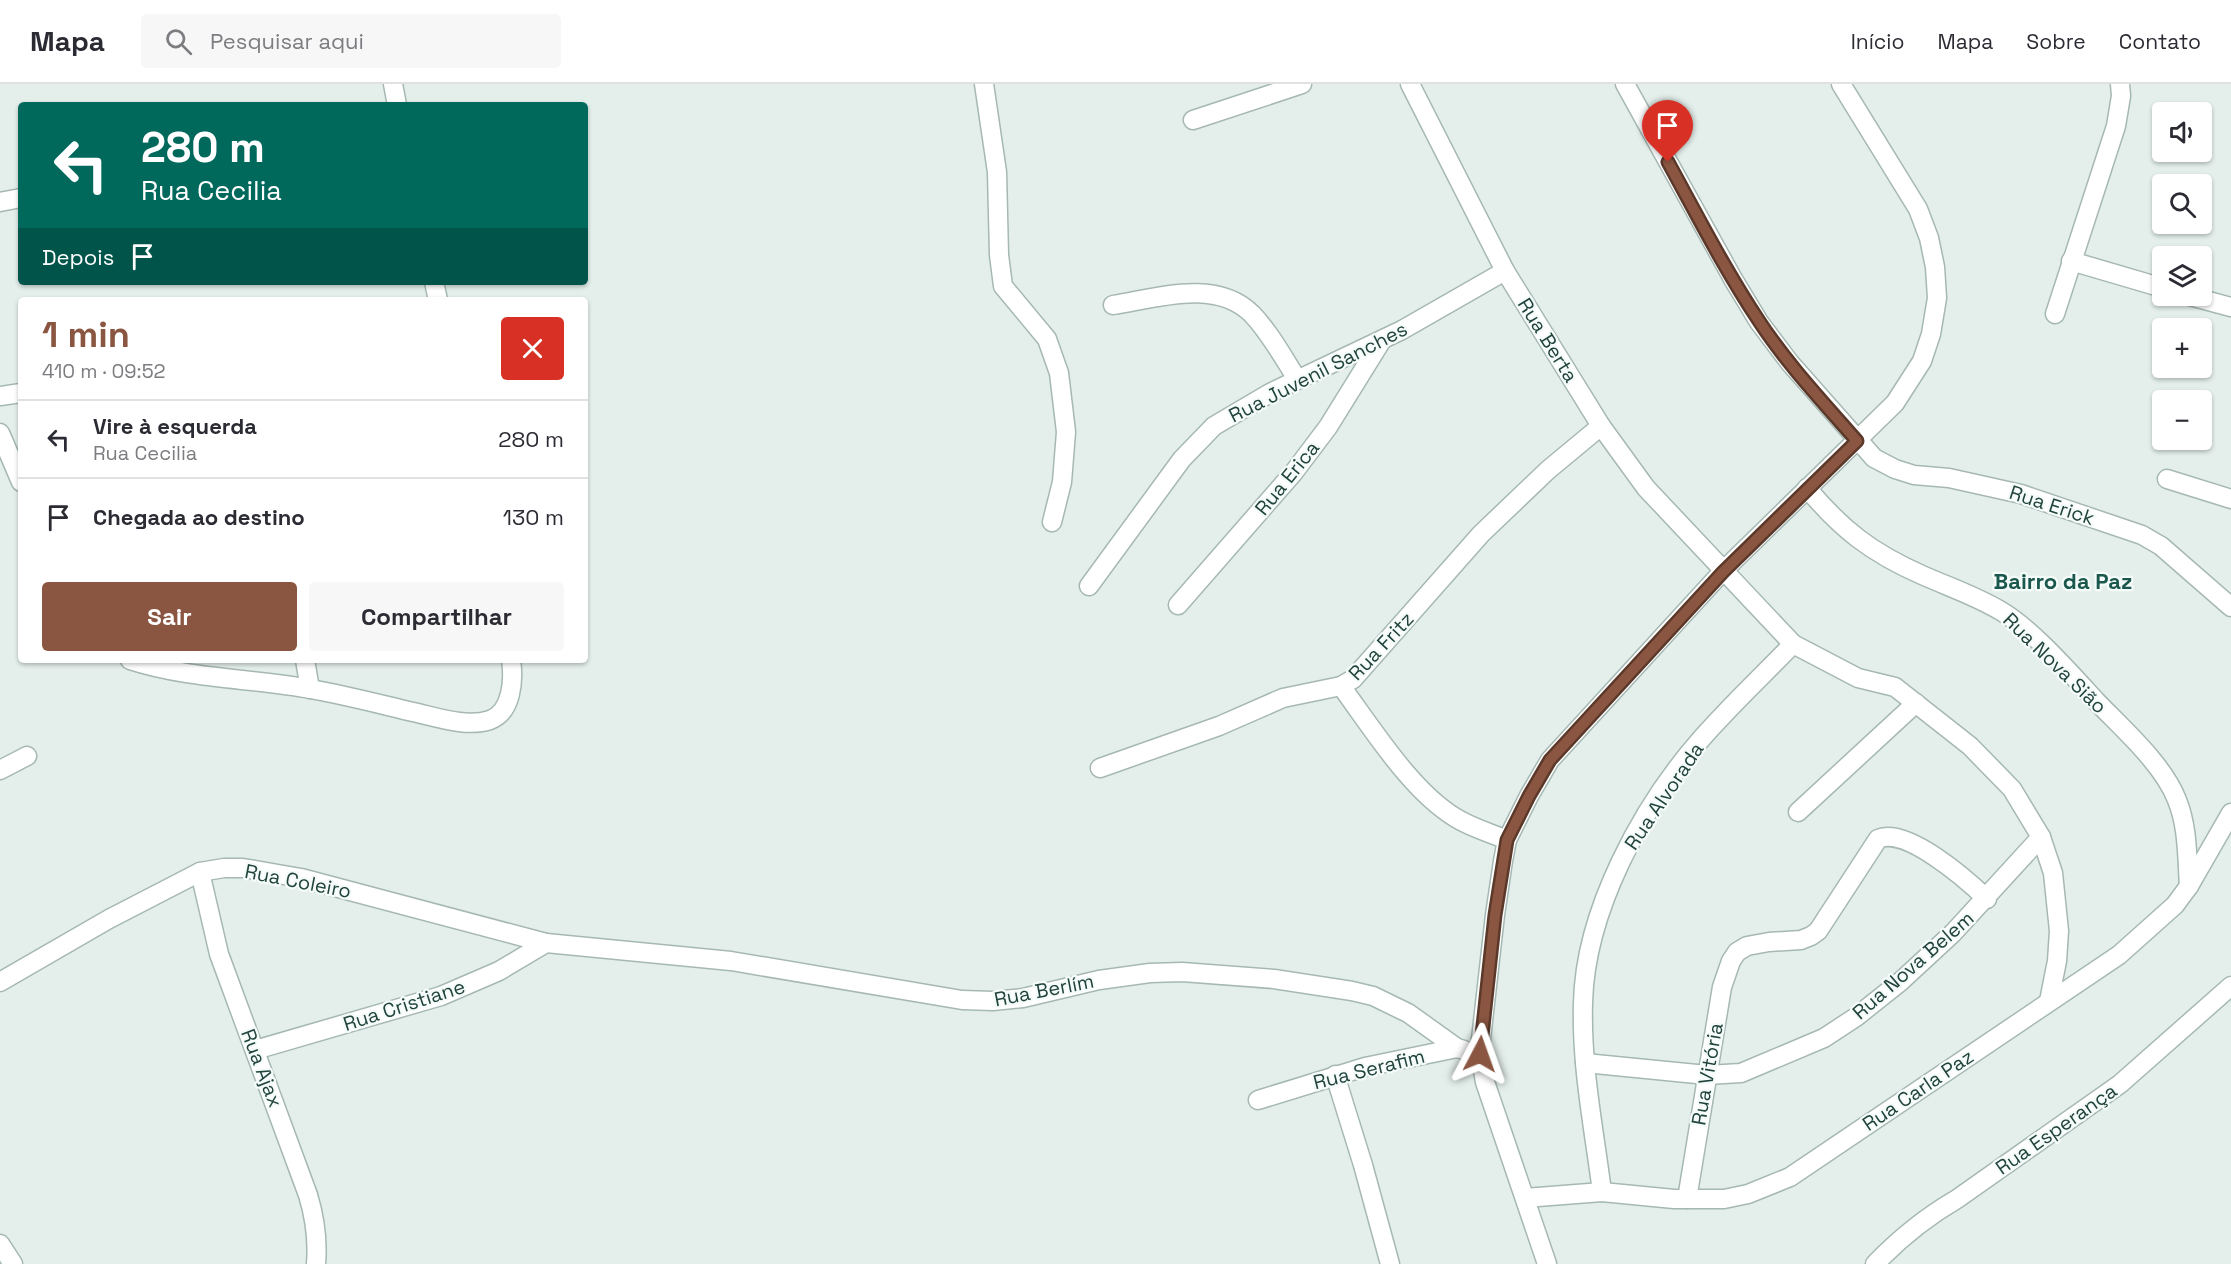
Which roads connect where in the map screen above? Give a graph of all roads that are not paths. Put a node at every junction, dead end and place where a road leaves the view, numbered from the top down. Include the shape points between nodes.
1 (393, 84) edge
2 (984, 84) edge
3 (1302, 84) edge
4 (1410, 84) edge
5 (1625, 84) edge
6 (1841, 84) edge
7 (2120, 84) edge
8 (397, 102) edge
9 (1193, 120) dead end
10 (18, 199) edge
11 (0, 202) edge
12 (2071, 261) junction
13 (1505, 271) junction
14 (2152, 285) edge
15 (2212, 302) edge
16 (1113, 305) dead end
17 (2231, 307) edge
18 (2055, 314) dead end
19 (1382, 340) junction
20 (1298, 379) junction
21 (18, 393) edge
22 (0, 396) edge
23 (1601, 426) junction
24 (0, 433) edge
25 (1857, 441) junction
26 (18, 475) edge
27 (2167, 479) dead end
28 (1807, 488) junction
29 (2231, 499) edge
30 (1052, 522) dead end
31 (1723, 572) junction
32 (1089, 586) dead end
33 (1178, 605) dead end
34 (2231, 607) edge
35 (1793, 644) junction
36 (139, 663) edge
37 (306, 663) edge
38 (511, 663) edge
39 (1341, 686) junction
40 (310, 689) junction
41 (1916, 703) junction
42 (27, 756) dead end
43 (1100, 768) dead end
44 (0, 770) edge
45 (1798, 812) dead end
46 (2231, 813) edge
47 (2041, 837) junction
48 (1507, 840) junction
49 (200, 872) junction
50 (2189, 886) junction
51 (1987, 899) junction
52 (546, 942) junction
53 (0, 982) edge
54 (2231, 986) edge
55 (2049, 1001) junction
56 (1456, 1048) junction
57 (255, 1050) junction
58 (1480, 1054) junction
59 (1585, 1063) junction
60 (1335, 1075) junction
61 (1707, 1075) junction
62 (1258, 1100) dead end
63 (1602, 1192) junction
64 (1525, 1198) junction
65 (1687, 1199) junction
66 (0, 1244) edge
67 (13, 1264) edge
68 (316, 1264) edge
69 (1390, 1264) edge
70 (1547, 1264) edge
71 (1875, 1264) edge

1 - 8 street
2 - 30 street via 997,172 1003,286 1047,339 1059,373 1066,432 1062,482
3 - 9 street
4 - 13 street, Rua Berta
5 - 25 street, Rua Erick via 1759,322
6 - 25 street via 1918,209 1935,267 1936,298 1922,361 1895,403
7 - 12 street via 2116,126
10 - 11 street
12 - 14 street
12 - 18 street
13 - 19 street, Rua Juvenil Sanches
13 - 23 street, Rua Berta
15 - 17 street
16 - 20 street via 1189,293 1232,300 1260,324
19 - 20 street, Rua Juvenil Sanches
19 - 33 street, Rua Erica via 1328,427 1294,472
20 - 32 street, Rua Juvenil Sanches via 1245,406 1204,434
21 - 22 street
23 - 31 street, Rua Berta via 1646,489
23 - 39 street, Rua Fritz via 1481,534 1353,680
24 - 26 street
25 - 28 street
25 - 34 street, Rua Erick via 1874,458 1895,470 2021,494 2142,535 2161,546
27 - 29 street
28 - 31 street
28 - 50 street, Rua Nova Sião via 1855,538 1884,557 2003,612 2067,669 2141,748 2177,799 2185,829
31 - 35 street, Rua Berta
31 - 48 street via 1550,760
35 - 41 street, Rua Berta via 1858,678 1895,687
35 - 59 street, Rua Alvorada via 1701,739 1634,834 1597,919 1587,964 1583,1001
36 - 40 street via 158,669
37 - 40 street
38 - 40 street via 511,691 503,710 480,722 439,718
39 - 43 street, Rua Fritz via 1283,699
39 - 48 street via 1431,798 1456,818
41 - 45 street
41 - 47 street, Rua Berta via 1995,770 2012,789
42 - 44 street
46 - 50 street, Rua Carla Paz
47 - 51 street, Rua Nova Belem
47 - 55 street, Rua Berta via 2053,873 2060,931
48 - 58 street
49 - 52 street, Rua Coleiro via 243,868 278,873
49 - 53 street, Rua Coleiro
49 - 57 street, Rua Ajax via 219,954
50 - 55 street, Rua Carla Paz via 2175,905 2119,955
51 - 61 street, Rua Nova Belem via 1900,982 1848,1023 1824,1038 1755,1068
51 - 61 street, Rua Vitória via 1962,876 1912,844 1897,838 1878,839 1830,915 1811,936 1757,944 1737,952 1722,987
52 - 56 street, Rua Berlím via 731,961 962,1000 1023,998 1150,972 1274,979 1373,996 1408,1012
52 - 57 street, Rua Cristiane via 517,962 441,996
54 - 71 street, Rua Esperança via 2120,1084 1933,1213
55 - 65 street, Rua Carla Paz via 1790,1177 1740,1196
56 - 58 street, Rua Serafim
56 - 60 street, Rua Serafim
57 - 68 street, Rua Ajax via 308,1195 317,1239
58 - 64 street via 1485,1082
59 - 61 street, Rua Nova Belem
59 - 63 street, Rua Alvorada
60 - 62 street, Rua Serafim
60 - 69 street
61 - 65 street, Rua Vitória
63 - 64 street, Rua Carla Paz
63 - 65 street, Rua Carla Paz
64 - 70 street
66 - 67 street

